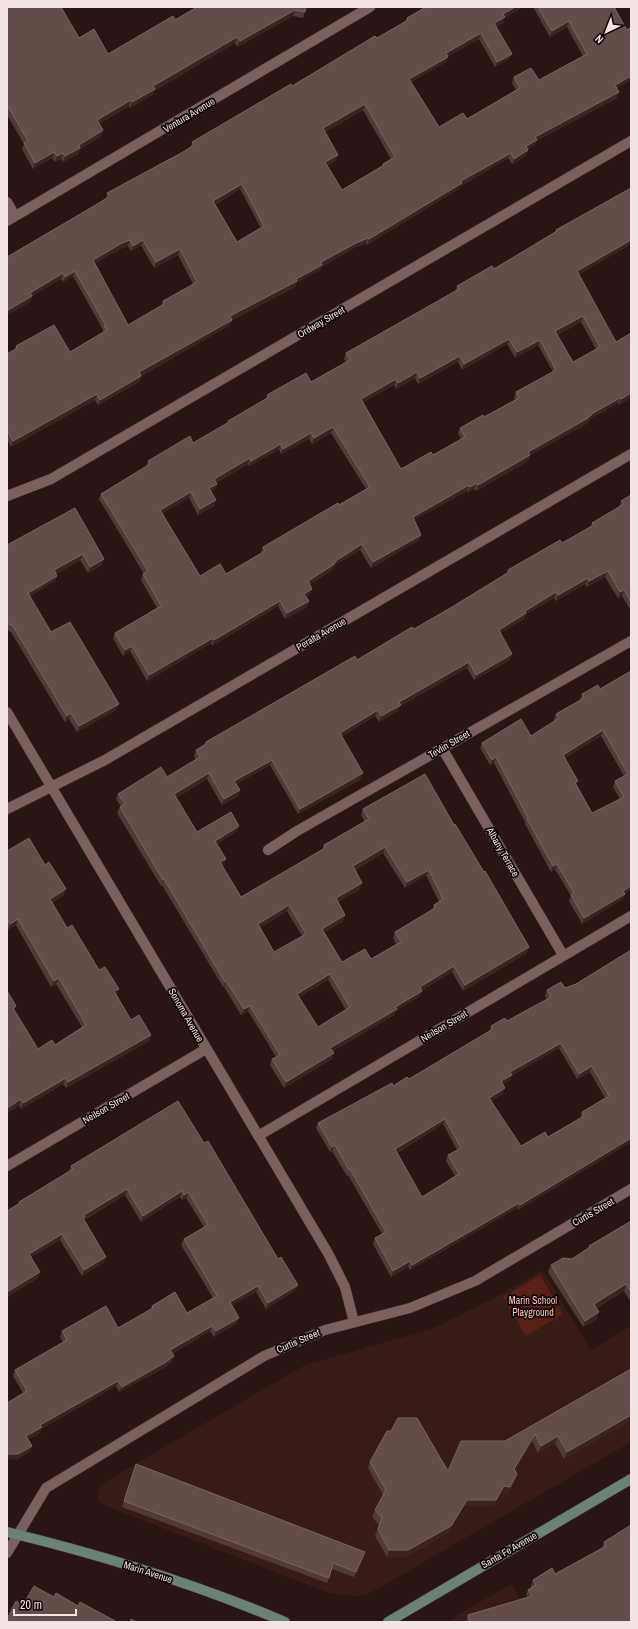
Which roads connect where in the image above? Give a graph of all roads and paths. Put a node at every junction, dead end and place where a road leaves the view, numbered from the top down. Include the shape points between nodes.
1 (370, 7) edge
2 (631, 141) edge
3 (7, 202) edge
4 (11, 218) edge
5 (631, 454) edge
6 (7, 496) edge
7 (631, 641) edge
8 (7, 712) edge
9 (442, 748) junction
10 (51, 786) junction
11 (7, 809) edge
12 (268, 850) dead end
13 (631, 916) edge
14 (563, 955) junction
15 (206, 1049) junction
16 (258, 1136) junction
17 (7, 1166) edge
18 (631, 1189) edge
19 (354, 1322) junction
20 (631, 1479) edge
21 (12, 1534) edge
22 (7, 1553) edge
23 (285, 1622) edge
24 (388, 1622) edge

1 - 4 street, Ventura Avenue
2 - 6 street, Ordway Street via 51,479
3 - 4 street
5 - 10 street, Peralta Avenue via 105,760
7 - 9 street, Tevlin Street
8 - 10 street, Sonoma Avenue
9 - 12 street, Tevlin Street
9 - 14 street, Albany Terrace
10 - 11 street, Peralta Avenue
10 - 15 street, Sonoma Avenue
13 - 14 street, Neilson Street
14 - 16 street, Neilson Street
15 - 16 street, Sonoma Avenue
15 - 17 street, Neilson Street
16 - 19 street, Sonoma Avenue via 329,1255 345,1287
18 - 19 street, Curtis Street via 475,1281 410,1308
19 - 21 street, Curtis Street via 325,1330 264,1356 70,1472 46,1488
20 - 24 street, Santa Fe Avenue
21 - 22 street, Curtis Street
21 - 23 street, Marin Avenue via 90,1554 187,1584

